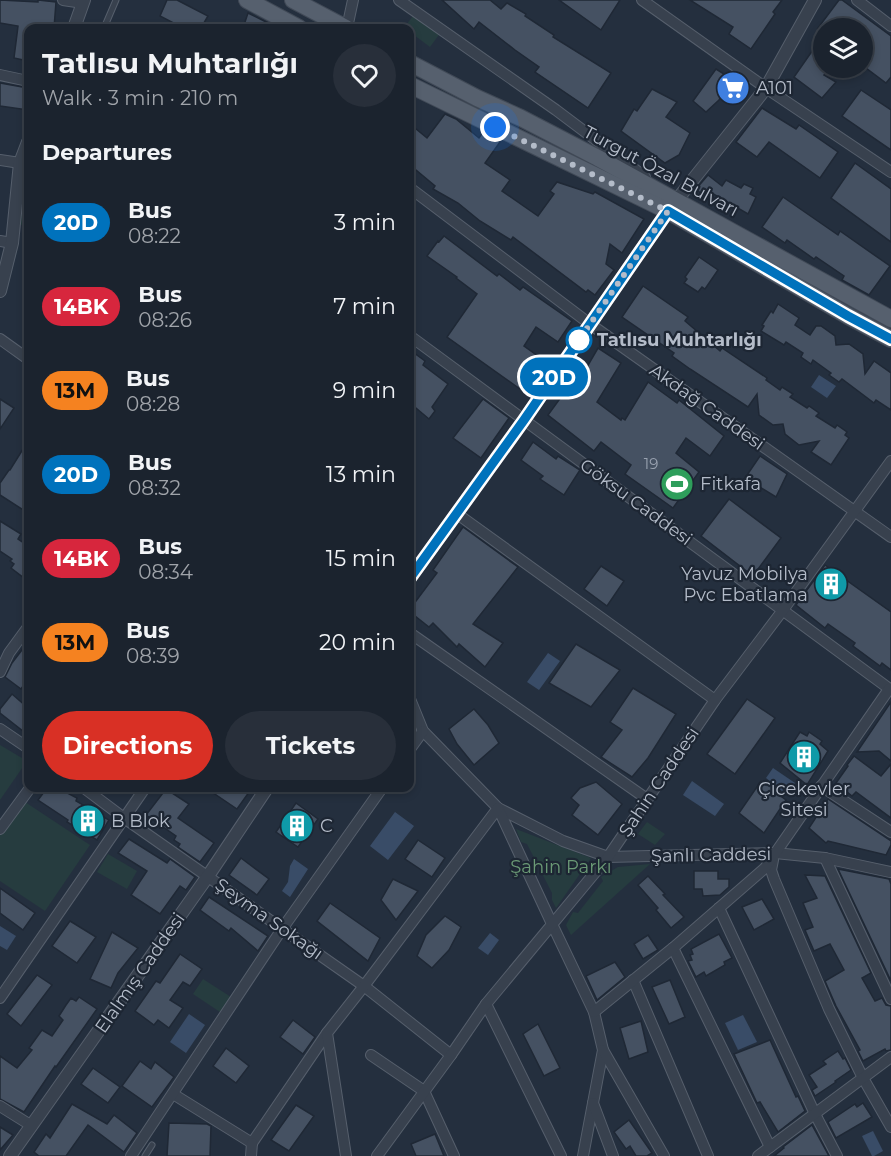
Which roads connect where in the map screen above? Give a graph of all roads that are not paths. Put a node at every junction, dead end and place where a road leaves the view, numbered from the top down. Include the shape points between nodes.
1 (63, 0) edge
2 (116, 0) edge
3 (247, 0) edge
4 (293, 0) edge
5 (352, 0) edge
6 (399, 0) edge
7 (816, 0) edge
8 (857, 0) edge
9 (84, 1) edge
10 (649, 2) edge
11 (75, 24) edge
12 (106, 24) edge
13 (292, 24) edge
14 (339, 24) edge
15 (348, 24) edge
16 (891, 26) edge
17 (414, 65) edge
18 (0, 75) edge
19 (24, 80) edge
20 (414, 87) edge
21 (766, 88) junction
22 (24, 152) edge
23 (0, 160) edge
24 (20, 163) junction
25 (891, 172) edge
26 (414, 191) edge
27 (672, 206) junction
28 (6, 242) edge
29 (0, 291) edge
30 (891, 320) edge
31 (590, 324) junction
32 (0, 339) edge
33 (414, 339) edge
34 (891, 339) edge
35 (24, 356) edge
36 (524, 420) junction
37 (891, 460) edge
38 (855, 512) junction
39 (456, 513) junction
40 (891, 537) edge
41 (414, 572) edge
42 (783, 610) junction
43 (24, 632) edge
44 (414, 636) edge
45 (0, 672) edge
46 (890, 689) edge
47 (715, 700) junction
48 (414, 709) edge
49 (0, 729) edge
50 (423, 731) junction
51 (414, 743) edge
52 (24, 745) edge
53 (821, 786) junction
54 (27, 792) edge
55 (89, 792) edge
56 (142, 792) edge
57 (264, 792) edge
58 (379, 792) edge
59 (647, 799) junction
60 (498, 808) junction
61 (124, 818) junction
62 (0, 829) edge
63 (891, 832) edge
64 (775, 853) junction
65 (608, 857) junction
66 (825, 858) junction
67 (891, 867) edge
68 (891, 873) edge
69 (208, 876) junction
70 (719, 908) junction
71 (552, 924) junction
72 (282, 929) junction
73 (673, 948) junction
74 (633, 980) junction
75 (364, 986) junction
76 (0, 998) edge
77 (891, 999) edge
78 (486, 1004) junction
79 (594, 1012) junction
80 (327, 1033) junction
81 (603, 1050) junction
82 (371, 1055) dead end
83 (451, 1055) junction
84 (891, 1057) edge
85 (863, 1078) junction
86 (424, 1092) junction
87 (173, 1094) junction
88 (593, 1103) junction
89 (0, 1106) edge
90 (815, 1114) junction
91 (32, 1126) junction
92 (891, 1126) edge
93 (252, 1143) junction
94 (152, 1145) dead end
95 (770, 1146) junction
96 (10, 1156) edge
97 (131, 1156) edge
98 (145, 1156) edge
99 (251, 1156) edge
100 (346, 1156) edge
101 (376, 1156) edge
102 (454, 1156) edge
103 (561, 1156) edge
104 (583, 1156) edge
105 (613, 1156) edge
106 (664, 1156) edge
107 (708, 1156) edge
108 (758, 1156) edge
109 (837, 1156) edge

1 - 9 street
2 - 12 lane
3 - 13 main road
4 - 14 main road
5 - 15 street
6 - 27 street via 556,110
7 - 21 street
8 - 16 street
9 - 11 street
10 - 21 street
17 - 27 main road, Turgut Özal Bulvarı via 521,118
18 - 19 street
20 - 27 main road, Turgut Özal Bulvarı
21 - 25 street
21 - 27 street
22 - 24 street
23 - 24 street
24 - 28 street
26 - 31 street, Akdağ Caddesi
27 - 30 main road, Turgut Özal Bulvarı
27 - 31 street
27 - 34 main road, Turgut Özal Bulvarı
28 - 29 street
31 - 36 street
31 - 38 street, Akdağ Caddesi
32 - 35 street
33 - 36 street, Göksu Caddesi
36 - 39 street
36 - 42 street, Göksu Caddesi
37 - 38 street, Şahin Caddesi
38 - 40 street, Akdağ Caddesi
38 - 42 street, Şahin Caddesi
39 - 41 street
39 - 47 street
42 - 46 street, Göksu Caddesi
42 - 47 street, Şahin Caddesi
43 - 45 street
44 - 59 street
46 - 53 street
47 - 59 street, Şahin Caddesi
48 - 50 street, Şanlı Caddesi
49 - 52 street
50 - 51 street
50 - 60 street, Şanlı Caddesi
53 - 63 street
53 - 64 street
54 - 62 street
55 - 61 street, Şeyma Sokağı
56 - 61 street
57 - 69 street, Elalmış Caddesi
58 - 72 street
59 - 65 street, Şahin Caddesi
60 - 65 street, Şanlı Caddesi via 563,841
60 - 71 street
60 - 75 street
61 - 69 street, Şeyma Sokağı
61 - 76 street
64 - 65 street, Şanlı Caddesi
64 - 66 street, Şanlı Caddesi
64 - 70 street via 765,868
64 - 85 street via 771,870 774,879
65 - 71 street, Şahin Caddesi
66 - 68 street, Şanlı Caddesi
66 - 77 street
67 - 68 street, Şanlı Caddesi
69 - 72 street, Şeyma Sokağı
69 - 91 street, Elalmış Caddesi
70 - 73 street
70 - 90 street
71 - 78 street, Şahin Caddesi
71 - 79 street
72 - 75 street, Şeyma Sokağı
72 - 87 street
73 - 74 street
73 - 95 street
74 - 79 street
74 - 107 street
75 - 80 street
75 - 83 street, Şeyma Sokağı
78 - 83 street, Şahin Caddesi
78 - 103 street
79 - 81 street
80 - 93 street
80 - 100 street
81 - 88 street
81 - 106 street
82 - 86 street
83 - 86 street, Şahin Caddesi
84 - 85 street
85 - 90 street
85 - 92 street
86 - 101 street, Şahin Caddesi
86 - 102 street
87 - 93 street
87 - 97 street
88 - 104 street
88 - 105 street
89 - 91 street
90 - 95 street
90 - 109 street
91 - 96 street, Elalmış Caddesi
93 - 99 street
94 - 98 lane
95 - 108 street

